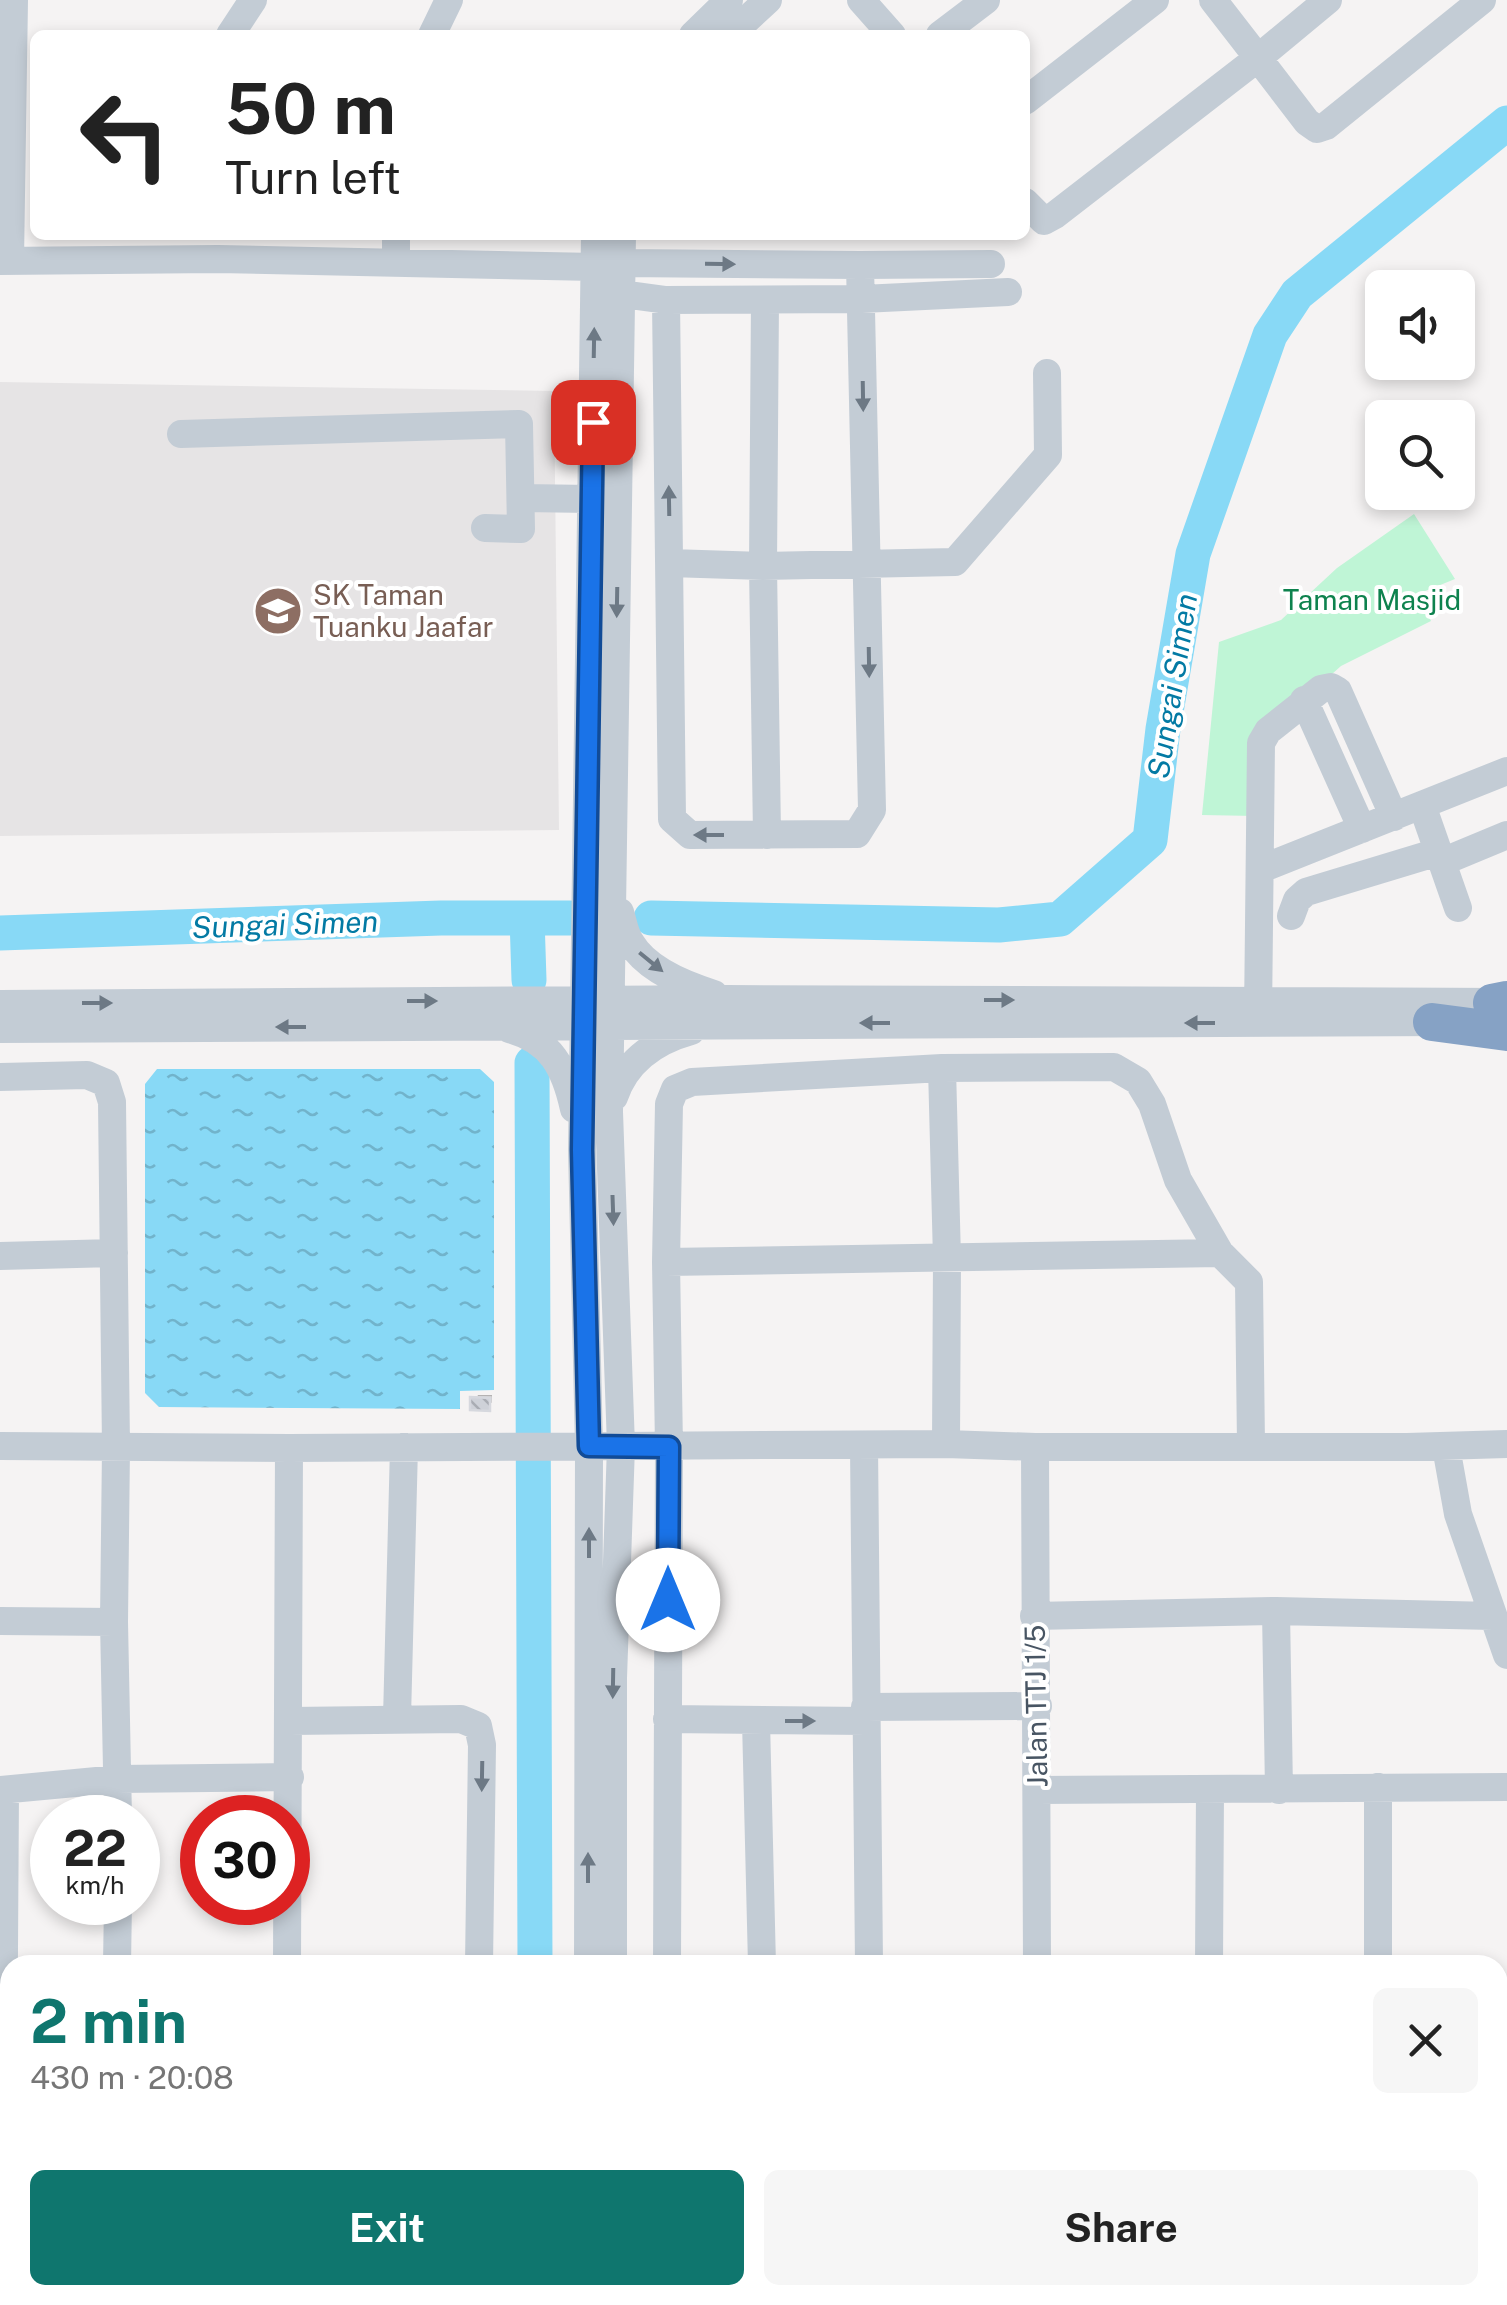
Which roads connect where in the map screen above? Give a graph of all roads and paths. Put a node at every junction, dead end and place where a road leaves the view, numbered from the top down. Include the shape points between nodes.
1 (14, 0) edge
2 (253, 0) edge
3 (449, 0) edge
4 (729, 0) edge
5 (768, 0) edge
6 (861, 0) edge
7 (986, 0) edge
8 (1156, 0) edge
9 (1213, 0) edge
10 (1328, 0) edge
11 (1482, 0) edge
12 (233, 30) edge
13 (434, 30) edge
14 (698, 30) edge
15 (735, 30) edge
16 (888, 30) edge
17 (947, 30) edge
18 (1258, 58) junction
19 (1030, 97) edge
20 (1034, 212) edge
21 (218, 247) edge
22 (396, 249) edge
23 (613, 255) edge
24 (5, 260) edge
25 (991, 264) dead end
26 (860, 265) junction
27 (1008, 292) dead end
28 (622, 294) junction
29 (862, 299) junction
30 (666, 300) junction
31 (765, 300) junction
32 (1046, 372) dead end
33 (181, 434) dead end
34 (522, 498) junction
35 (592, 499) junction
36 (485, 528) dead end
37 (670, 563) junction
38 (866, 564) junction
39 (763, 566) junction
40 (1304, 700) junction
41 (1507, 771) edge
42 (1422, 806) junction
43 (1394, 817) junction
44 (1362, 828) junction
45 (767, 834) junction
46 (1507, 835) edge
47 (613, 842) junction
48 (1440, 857) junction
49 (1261, 869) junction
50 (1458, 908) dead end
51 (1291, 916) dead end
52 (0, 1004) edge
53 (722, 1011) junction
54 (598, 1012) junction
55 (1259, 1012) junction
56 (1504, 1012) edge
57 (1432, 1022) joint
58 (494, 1025) junction
59 (0, 1029) edge
60 (942, 1068) junction
61 (0, 1077) edge
62 (609, 1112) junction
63 (582, 1150) junction
64 (1220, 1252) junction
65 (114, 1253) junction
66 (0, 1256) edge
67 (948, 1259) junction
68 (666, 1262) junction
69 (946, 1444) junction
70 (1507, 1444) edge
71 (864, 1445) junction
72 (1251, 1445) junction
73 (0, 1446) edge
74 (589, 1446) junction
75 (621, 1446) junction
76 (116, 1447) junction
77 (404, 1447) junction
78 (669, 1447) junction
79 (1035, 1447) junction
80 (1446, 1447) junction
81 (289, 1448) junction
82 (1276, 1611) junction
83 (1034, 1616) junction
84 (1493, 1616) junction
85 (0, 1621) edge
86 (114, 1622) junction
87 (1507, 1654) edge
88 (1038, 1706) junction
89 (865, 1714) junction
90 (397, 1718) junction
91 (667, 1719) junction
92 (290, 1721) junction
93 (756, 1721) junction
94 (290, 1777) junction
95 (118, 1779) junction
96 (1507, 1787) edge
97 (1378, 1788) junction
98 (1210, 1789) junction
99 (2, 1790) edge
100 (1037, 1790) junction
101 (1280, 1790) junction
102 (118, 1795) edge
103 (118, 1925) edge
104 (3, 1955) edge
105 (117, 1955) edge
106 (287, 1955) edge
107 (480, 1955) edge
108 (588, 1955) edge
109 (613, 1955) edge
110 (666, 1955) edge
111 (762, 1955) edge
112 (869, 1955) edge
113 (1037, 1955) edge
114 (1209, 1955) edge
115 (1378, 1955) edge

1 - 24 street
2 - 12 street
3 - 13 street
4 - 14 street
5 - 15 street
6 - 16 street
7 - 17 street
8 - 19 street
9 - 18 street
10 - 18 street
11 - 18 street via 1317,129
18 - 20 street
21 - 22 street
21 - 24 street
22 - 23 street
23 -> 26 street
23 - 28 street
35 -> 23 street
25 - 26 street
26 - 29 street
27 - 29 street
28 - 30 street
28 -> 47 street
29 - 31 street
29 -> 38 street
30 - 31 street
37 -> 30 street
31 - 39 street
32 - 38 street via 1048,456 956,562
33 - 34 street via 519,424
34 - 35 street
34 - 36 street via 521,529
35 - 54 street
37 - 39 street
45 -> 37 street via 690,835 672,819
38 - 39 street
38 -> 45 street via 872,810 857,834
39 - 45 street
40 - 43 street via 1321,689 1338,691
40 - 44 street
40 - 49 street via 1261,743
41 - 42 street
42 - 43 street
42 - 48 street
43 - 44 street
44 - 49 street
46 - 48 street
47 -> 53 street via 616,902 630,942
47 - 54 street
48 - 50 street
48 - 51 street via 1306,892
49 - 55 street
52 -> 54 street
53 - 54 street
53 - 55 street
53 - 62 street via 650,1048 621,1075
54 - 58 street
54 - 62 street
54 - 63 street
55 - 56 street
55 - 57 street
56 - 57 highway
58 -> 59 street
58 - 63 street via 531,1034 556,1059 569,1086
60 - 64 street via 1114,1068 1138,1080 1178,1180
60 - 67 street
60 - 68 street via 675,1088 669,1104
61 - 65 street via 87,1075 106,1083 112,1102
62 -> 75 street
63 - 74 street
64 - 67 street
64 - 72 street via 1249,1282
65 - 66 street
65 - 76 street
67 - 68 street
67 - 69 street
68 - 78 street
69 - 71 street
69 - 79 street
70 - 80 street
71 - 78 street
71 - 89 street
72 - 79 street
72 - 80 street
73 - 76 street
74 - 75 street
74 - 77 street
108 -> 74 street
75 - 78 street
75 -> 109 street
76 - 81 street
76 - 86 street
77 - 81 street
77 - 90 street
78 - 91 street
79 - 83 street, Jalan TTJ 1/5
80 - 84 street via 1458,1514
81 - 92 street
82 - 83 street
82 - 84 street
82 - 101 street
83 - 88 street, Jalan TTJ 1/5
84 - 87 street
85 - 86 street
86 - 95 street
88 - 89 street
88 - 100 street, Jalan TTJ 1/5
93 -> 89 street
89 - 112 street
90 - 92 street
90 -> 107 street via 461,1719 478,1726
91 - 93 street
91 - 110 street
92 - 94 street
93 - 111 street
94 - 95 street
94 - 106 street
95 - 99 street
95 - 102 street
96 - 97 street
97 - 101 street
97 - 115 street
98 - 100 street
98 - 101 street
98 - 114 street
99 - 104 street
100 - 113 street, Jalan TTJ 1/5
103 - 105 street

